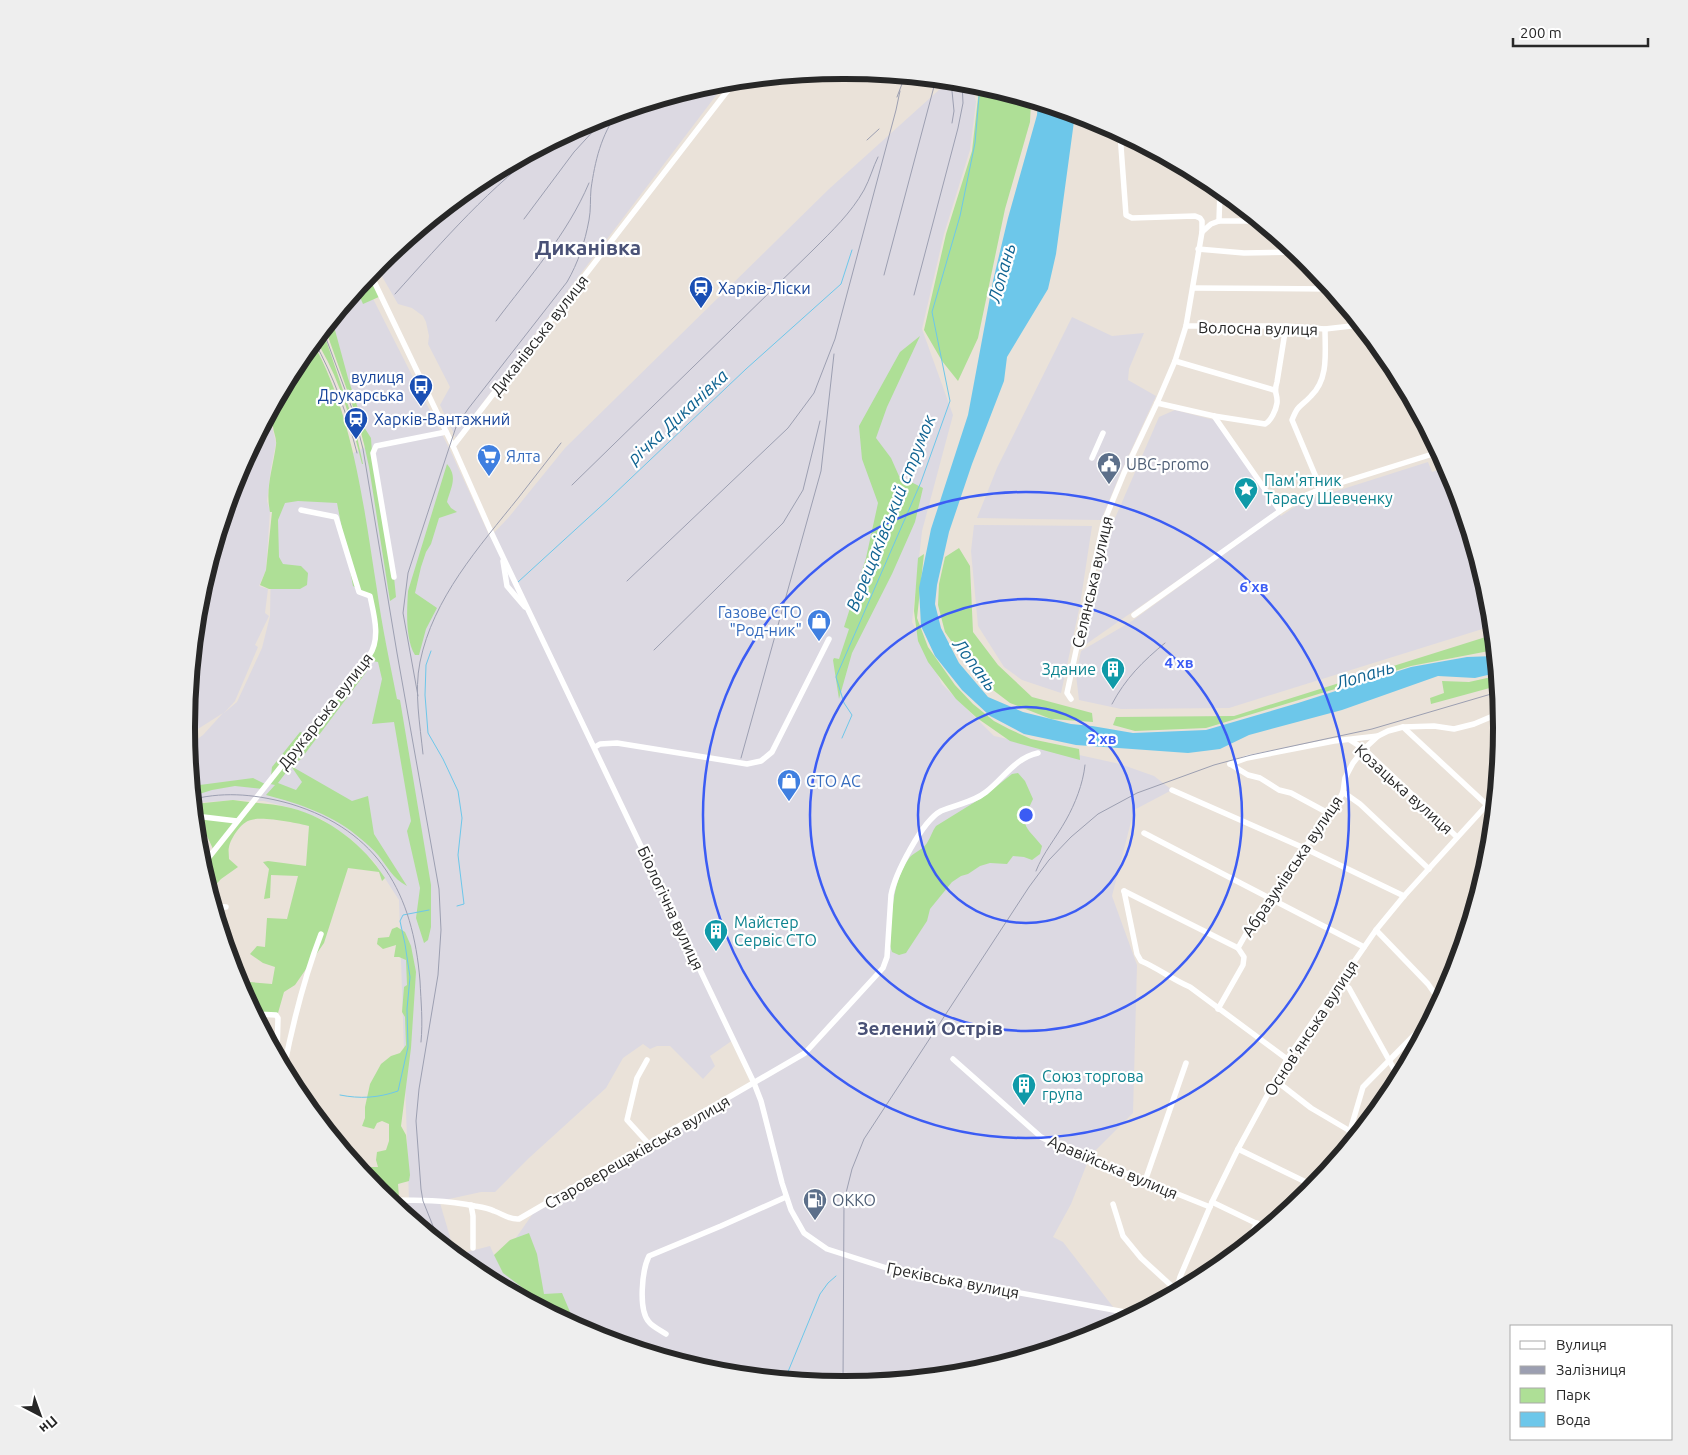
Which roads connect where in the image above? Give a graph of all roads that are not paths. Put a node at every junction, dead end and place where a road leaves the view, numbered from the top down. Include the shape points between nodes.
1 (728, 89) edge
2 (723, 90) edge
3 (726, 92) junction
4 (1121, 141) edge
5 (1220, 199) edge
6 (1219, 221) junction
7 (1249, 221) edge
8 (1202, 232) junction
9 (1198, 249) junction
10 (1285, 252) edge
11 (374, 281) edge
12 (1193, 288) junction
13 (1322, 289) edge
14 (1186, 326) junction
15 (1286, 326) junction
16 (1353, 326) edge
17 (1325, 329) junction
18 (1175, 361) junction
19 (1274, 390) junction
20 (1158, 403) junction
21 (1214, 416) junction
22 (446, 432) junction
23 (1103, 433) dead end
24 (453, 446) junction
25 (1432, 454) edge
26 (1092, 458) dead end
27 (1321, 489) junction
28 (300, 510) dead end
29 (1280, 510) junction
30 (394, 577) dead end
31 (1134, 616) dead end
32 (829, 639) dead end
33 (1071, 699) dead end
34 (1492, 716) edge
35 (1403, 727) junction
36 (1378, 736) junction
37 (1350, 740) junction
38 (595, 747) junction
39 (1364, 749) junction
40 (1038, 753) dead end
41 (1172, 790) dead end
42 (1343, 792) junction
43 (1486, 805) joint
44 (1328, 813) junction
45 (202, 817) edge
46 (237, 821) junction
47 (1144, 833) dead end
48 (1457, 837) junction
49 (1304, 848) junction
50 (209, 857) edge
51 (1429, 869) junction
52 (1404, 896) junction
53 (1271, 898) junction
54 (221, 907) edge
55 (226, 907) dead end
56 (1376, 930) junction
57 (321, 934) dead end
58 (1364, 947) junction
59 (1238, 948) junction
60 (1341, 981) junction
61 (1435, 994) edge
62 (1218, 1009) junction
63 (262, 1014) edge
64 (1416, 1034) edge
65 (277, 1043) edge
66 (286, 1058) edge
67 (953, 1059) dead end
68 (1287, 1059) junction
69 (648, 1060) dead end
70 (1389, 1061) junction
71 (1186, 1063) dead end
72 (1394, 1070) edge
73 (1275, 1080) junction
74 (754, 1083) junction
75 (1350, 1131) joint
76 (648, 1144) junction
77 (1238, 1149) junction
78 (1145, 1181) junction
79 (1306, 1182) edge
80 (786, 1197) junction
81 (400, 1200) edge
82 (1113, 1204) dead end
83 (1211, 1204) junction
84 (471, 1205) junction
85 (791, 1210) joint
86 (1256, 1223) junction
87 (1260, 1225) edge
88 (1252, 1231) edge
89 (473, 1248) dead end
90 (1180, 1282) edge
91 (1172, 1287) edge
92 (1125, 1312) edge
93 (666, 1334) dead end

1 - 3 street, Диканівська вулиця
2 - 3 street
3 - 24 street, Диканівська вулиця
4 - 8 street via 1126,214 1132,218 1195,216 1202,221
5 - 6 street
6 - 7 street
6 - 8 street
8 - 9 street, Селянська вулиця
9 - 10 street
9 - 12 street, Селянська вулиця
11 - 22 street, Біологічна вулиця
12 - 13 street
12 - 14 street, Селянська вулиця
14 - 15 street, Волосна вулиця
14 - 18 street, Селянська вулиця
15 - 17 street, Волосна вулиця
15 - 19 street
16 - 17 street, Волосна вулиця
17 - 27 street via 1324,376 1292,420
18 - 19 street
18 - 20 street, Селянська вулиця
19 - 21 street via 1277,402 1270,421 1265,424
20 - 21 street
20 - 33 street, Селянська вулиця via 1103,524 1067,693
21 - 29 street
22 - 24 street, Біологічна вулиця
22 - 30 street via 376,446 373,453
23 - 26 street
24 - 38 street, Біологічна вулиця via 502,554 507,586 530,613
25 - 27 street
27 - 29 street
28 - 46 street, Друкарська вулиця via 336,517 359,592 370,596 376,643 370,656
29 - 31 street
32 - 38 street via 772,752 761,761 747,764 617,743
34 - 35 street via 1454,729
35 - 36 street
35 - 43 street
36 - 37 street
36 - 39 street, Абразумівська вулиця
37 - 39 street, Козацька вулиця
37 - 44 street via 1257,756 1230,764
38 - 74 street, Біологічна вулиця
39 - 42 street, Абразумівська вулиця via 1353,762
39 - 48 street, Козацька вулиця
40 - 74 street, Староверещаківська вулиця via 1018,761 978,798 941,811 926,824 893,885 887,957 883,968 805,1053
41 - 49 street
42 - 44 street, Абразумівська вулиця
42 - 51 street
43 - 48 street, Основ’янська вулиця
44 - 49 street, Абразумівська вулиця
45 - 46 street
46 - 50 street, Друкарська вулиця
47 - 53 street
48 - 51 street, Основ’янська вулиця
49 - 52 street
49 - 53 street, Абразумівська вулиця
51 - 52 street, Основ’янська вулиця
52 - 56 street, Основ’янська вулиця
53 - 58 street
53 - 59 street, Абразумівська вулиця via 1259,911
54 - 55 street
56 - 58 street, Основ’янська вулиця
56 - 61 street
57 - 66 street via 306,973
58 - 60 street, Основ’янська вулиця
59 - 62 street, Абразумівська вулиця via 1244,958 1243,965
59 - 62 street via 1124,891 1138,957 1177,983 1190,987
60 - 68 street, Основ’янська вулиця
60 - 70 street via 1349,988
62 - 68 street
63 - 65 street via 278,1018
64 - 70 street
67 - 78 street, Аравійська вулиця via 1041,1137
68 - 73 street, Основ’янська вулиця
69 - 76 street via 637,1078 627,1120
70 - 72 street
70 - 75 street via 1363,1087
71 - 78 street
73 - 75 street via 1311,1108
73 - 77 street, Основ’янська вулиця
74 - 76 street, Староверещаківська вулиця
74 - 80 street, Біологічна вулиця
76 - 84 street, Староверещаківська вулиця via 519,1220
77 - 79 street
77 - 83 street, Основ’янська вулиця
78 - 83 street, Аравійська вулиця
80 - 85 street, Біологічна вулиця
80 - 93 street via 649,1256 643,1277 644,1315 649,1323
81 - 84 street
82 - 91 street via 1124,1236 1141,1258
83 - 86 street, Аравійська вулиця
83 - 90 street, Основ’янська вулиця
84 - 89 street
85 - 92 street, Греківська вулиця via 809,1238 843,1255 893,1270
86 - 87 street, Аравійська вулиця
86 - 88 street

